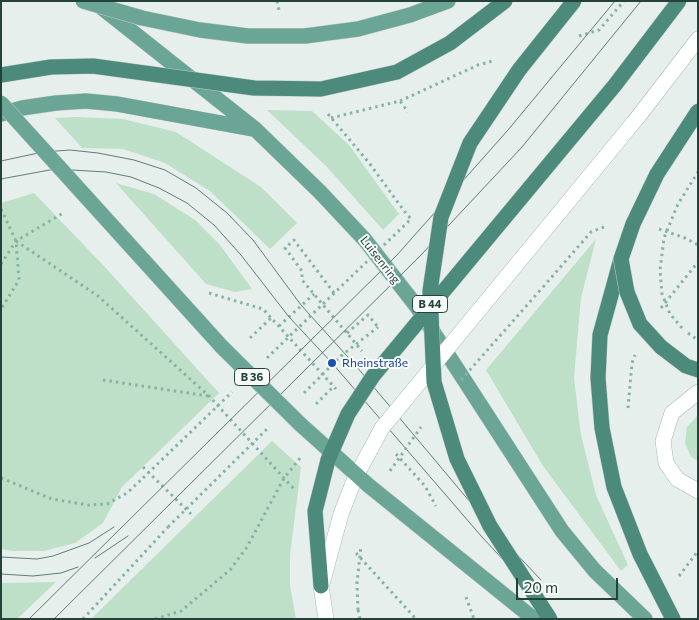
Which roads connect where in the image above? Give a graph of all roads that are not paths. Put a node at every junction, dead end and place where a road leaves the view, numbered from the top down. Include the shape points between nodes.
1 (83, 1) edge
2 (94, 1) edge
3 (448, 1) edge
4 (505, 1) edge
5 (574, 1) edge
6 (679, 1) edge
7 (698, 39) edge
8 (1, 74) edge
9 (1, 103) edge
10 (698, 111) edge
11 (1, 114) edge
12 (255, 129) junction
13 (621, 259) junction
14 (698, 370) edge
15 (698, 392) edge
16 (698, 491) edge
17 (322, 592) junction
18 (326, 619) edge
19 (534, 619) edge
20 (550, 619) edge
21 (645, 619) edge
22 (673, 619) edge

1 - 3 main road, bridge via 142,18 248,36 305,36 358,29
2 - 12 main road, Luisenring
4 - 8 highway, bridge via 450,43 397,72 321,89 254,88 93,66 51,67
5 - 20 highway, B 44, bridge via 519,70 470,144 442,217 430,291 434,382 457,459 490,526
6 - 17 highway, bridge via 616,85 373,376 348,414 328,460 315,511
7 - 17 street, bridge via 602,164 382,428 348,496
9 - 19 main road, B 36, bridge via 222,347 300,424 368,485
10 - 13 highway, bridge via 657,174 633,224
11 - 12 main road via 56,102 86,101
12 - 21 main road, Luisenring via 364,240 417,307 562,531 595,571
13 - 14 highway, bridge via 627,292 640,324 661,347 686,366
13 - 22 highway via 600,335 598,378 602,428 614,488 640,554
15 - 16 street via 672,413 663,441 666,463 677,479
17 - 18 street

